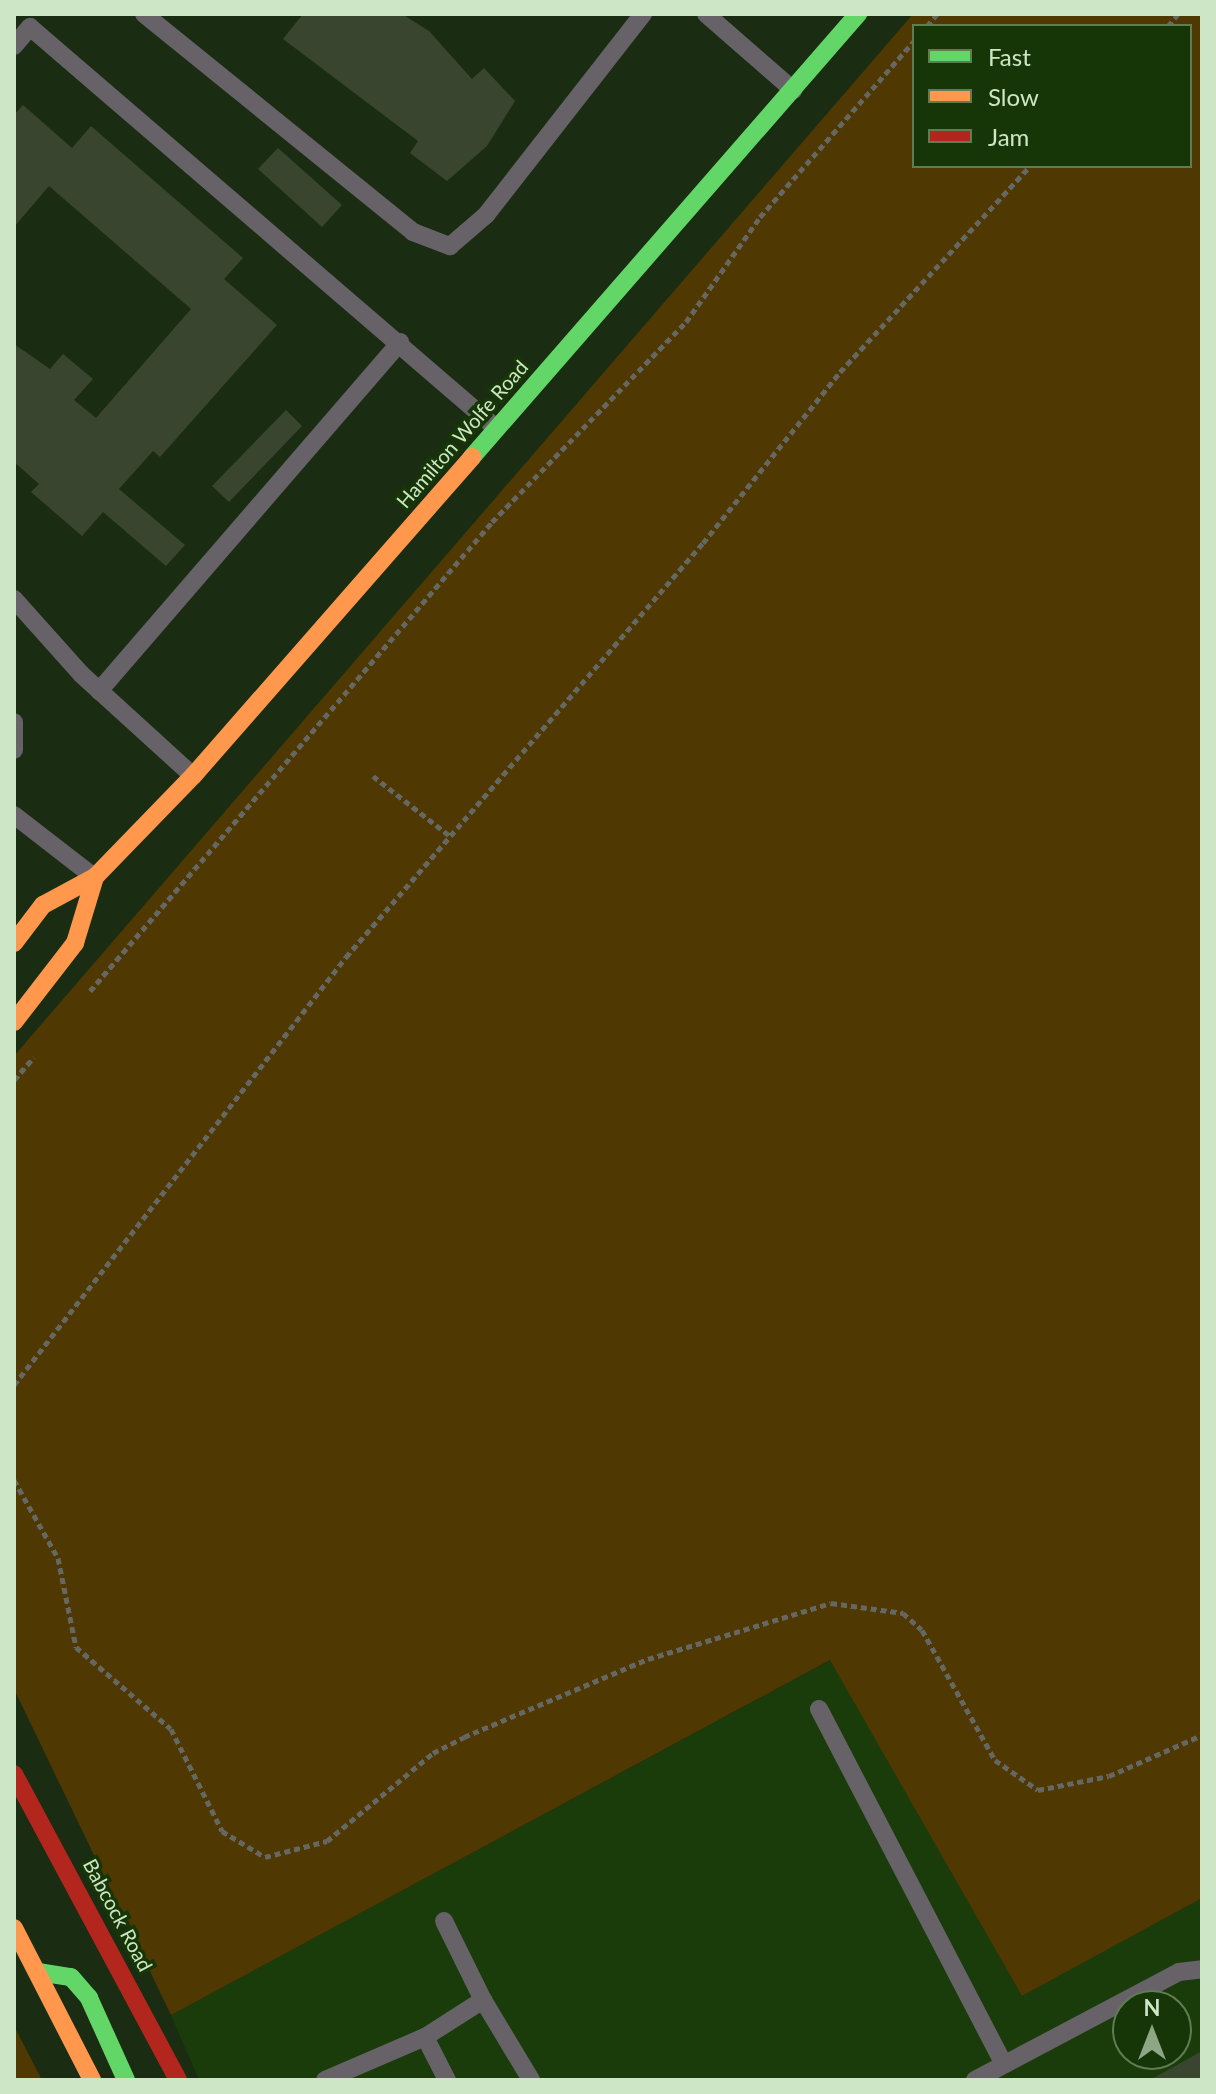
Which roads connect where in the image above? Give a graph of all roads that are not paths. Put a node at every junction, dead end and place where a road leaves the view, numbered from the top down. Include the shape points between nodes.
1 (144, 14) edge
2 (643, 14) edge
3 (706, 14) edge
4 (858, 14) edge
5 (14, 46) edge
6 (793, 90) junction
7 (400, 342) junction
8 (496, 428) junction
9 (14, 599) edge
10 (99, 691) junction
11 (14, 722) edge
12 (14, 750) edge
13 (193, 776) junction
14 (14, 815) edge
15 (95, 877) junction
16 (14, 943) edge
17 (14, 1022) edge
18 (819, 1709) dead end
19 (14, 1774) edge
20 (444, 1921) dead end
21 (14, 1928) edge
22 (1202, 1969) edge
23 (38, 1972) junction
24 (483, 2000) junction
25 (425, 2037) junction
26 (1004, 2064) junction
27 (92, 2080) edge
28 (126, 2080) edge
29 (178, 2080) edge
30 (325, 2080) edge
31 (447, 2080) edge
32 (531, 2080) edge
33 (975, 2080) edge

1 - 2 lane via 413,232 450,246 486,215
3 - 6 lane
4 - 6 street, Hamilton Wolfe Road
5 - 7 lane via 30,27
6 - 8 street, Hamilton Wolfe Road
7 - 8 lane
7 - 10 lane
8 - 13 street, Hamilton Wolfe Road
9 - 10 lane
10 - 13 lane
11 - 12 lane
13 - 15 street, Hamilton Wolfe Road
14 - 15 lane
15 - 16 street, Hamilton Wolfe Road via 43,905
15 - 17 street, Hamilton Wolfe Road via 75,943
18 - 26 lane
19 - 29 street, Babcock Road
20 - 24 lane
21 - 23 street
22 - 26 lane via 1179,1972
23 - 27 street
23 - 28 street via 71,1977 89,1998
24 - 25 lane
24 - 32 lane
25 - 30 lane
25 - 31 lane
26 - 33 lane

